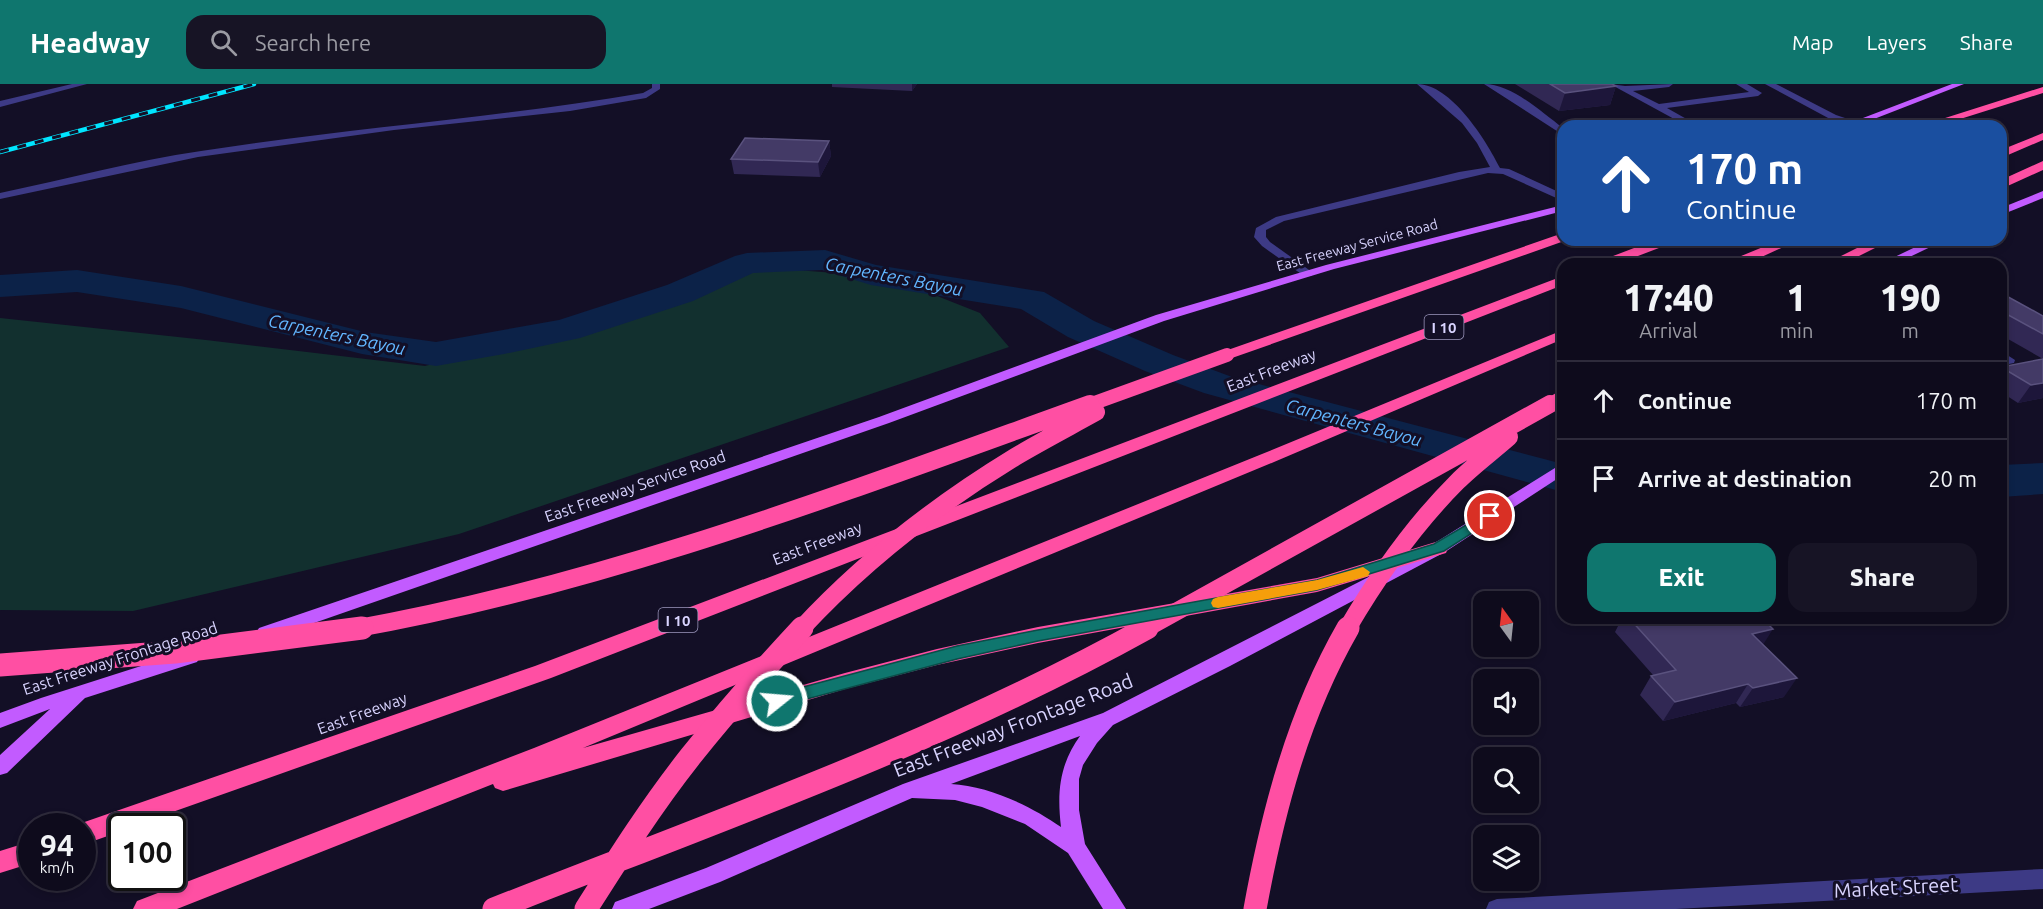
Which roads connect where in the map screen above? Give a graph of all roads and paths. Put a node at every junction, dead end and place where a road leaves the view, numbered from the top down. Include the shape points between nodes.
1 (83, 84) edge
2 (656, 84) edge
3 (1421, 84) edge
4 (1488, 84) edge
5 (1614, 84) edge
6 (1669, 84) edge
7 (1740, 84) edge
8 (1769, 84) edge
9 (1959, 84) edge
10 (1624, 89) junction
11 (2043, 90) edge
12 (2043, 95) edge
13 (0, 104) edge
14 (1658, 107) junction
15 (1683, 120) edge
16 (1840, 120) edge
17 (1864, 120) edge
18 (1946, 120) edge
19 (1979, 120) edge
20 (1557, 128) edge
21 (2043, 136) edge
22 (2007, 151) edge
23 (2043, 165) edge
24 (1496, 170) junction
25 (2007, 182) edge
26 (2043, 194) edge
27 (1557, 195) edge
28 (0, 196) edge
29 (2007, 209) edge
30 (1557, 210) edge
31 (1557, 239) edge
32 (1652, 246) edge
33 (1778, 246) edge
34 (1871, 246) edge
35 (1926, 246) edge
36 (1620, 258) edge
37 (1748, 258) edge
38 (1845, 258) edge
39 (1899, 258) edge
40 (1308, 274) junction
41 (1557, 282) edge
42 (1557, 337) edge
43 (1227, 355) junction
44 (1557, 401) edge
45 (1557, 402) edge
46 (1557, 472) edge
47 (1439, 548) junction
48 (254, 637) joint
49 (0, 664) edge
50 (79, 694) junction
51 (47, 703) junction
52 (0, 713) edge
53 (1110, 717) junction
54 (0, 721) edge
55 (0, 767) edge
56 (910, 790) junction
57 (395, 813) junction
58 (96, 829) edge
59 (1075, 847) junction
60 (18, 856) edge
61 (0, 862) edge
62 (2043, 879) edge
63 (1697, 904) edge
64 (146, 909) edge
65 (494, 909) edge
66 (586, 909) edge
67 (623, 909) edge
68 (1115, 909) edge
69 (1255, 909) edge
70 (1497, 909) edge

1 - 13 street
2 - 28 street via 656,89 646,95 570,108 198,154
3 - 24 street via 1462,116 1486,148
4 - 20 street
5 - 10 street
6 - 10 street
7 - 14 street via 1758,93
8 - 16 street
9 - 17 main road
10 - 14 street
11 - 18 highway
12 - 19 highway
14 - 15 street
21 - 22 highway
23 - 25 highway
24 - 27 street via 1512,173
24 - 40 street via 1460,175 1280,219 1261,228 1260,237 1266,244
26 - 29 main road
30 - 40 main road, East Freeway Service Road
31 - 43 highway
32 - 36 highway
33 - 37 highway
34 - 38 highway
35 - 39 main road
40 - 48 main road, East Freeway Service Road via 1160,318 884,420
41 - 58 highway, East Freeway / I 10 via 543,672
42 - 57 highway
43 - 49 highway, bridge via 788,511 558,585 441,613 278,640 151,655
43 - 66 highway, bridge via 1110,406 1042,441 943,505 881,552 809,620 707,734 628,842
44 - 65 highway, bridge via 1129,638 980,713
45 - 69 highway, bridge via 1492,450 1449,490 1398,549 1359,607 1335,650 1298,735 1271,825
46 - 47 main road, East Freeway Frontage Road
47 - 53 main road, East Freeway Frontage Road
47 - 57 highway via 1317,585 937,657
48 - 50 main road, East Freeway Frontage Road
50 - 51 main road, East Freeway Frontage Road
50 - 55 main road
51 - 52 main road
51 - 54 main road, East Freeway Frontage Road
53 - 56 main road, East Freeway Frontage Road
53 - 59 main road via 1088,738 1076,757 1067,784
56 - 59 main road via 955,792 1006,806
56 - 67 main road, East Freeway Frontage Road via 713,875
57 - 64 highway
59 - 68 main road
60 - 61 highway
62 - 63 street, Market Street
63 - 70 street, Market Street

